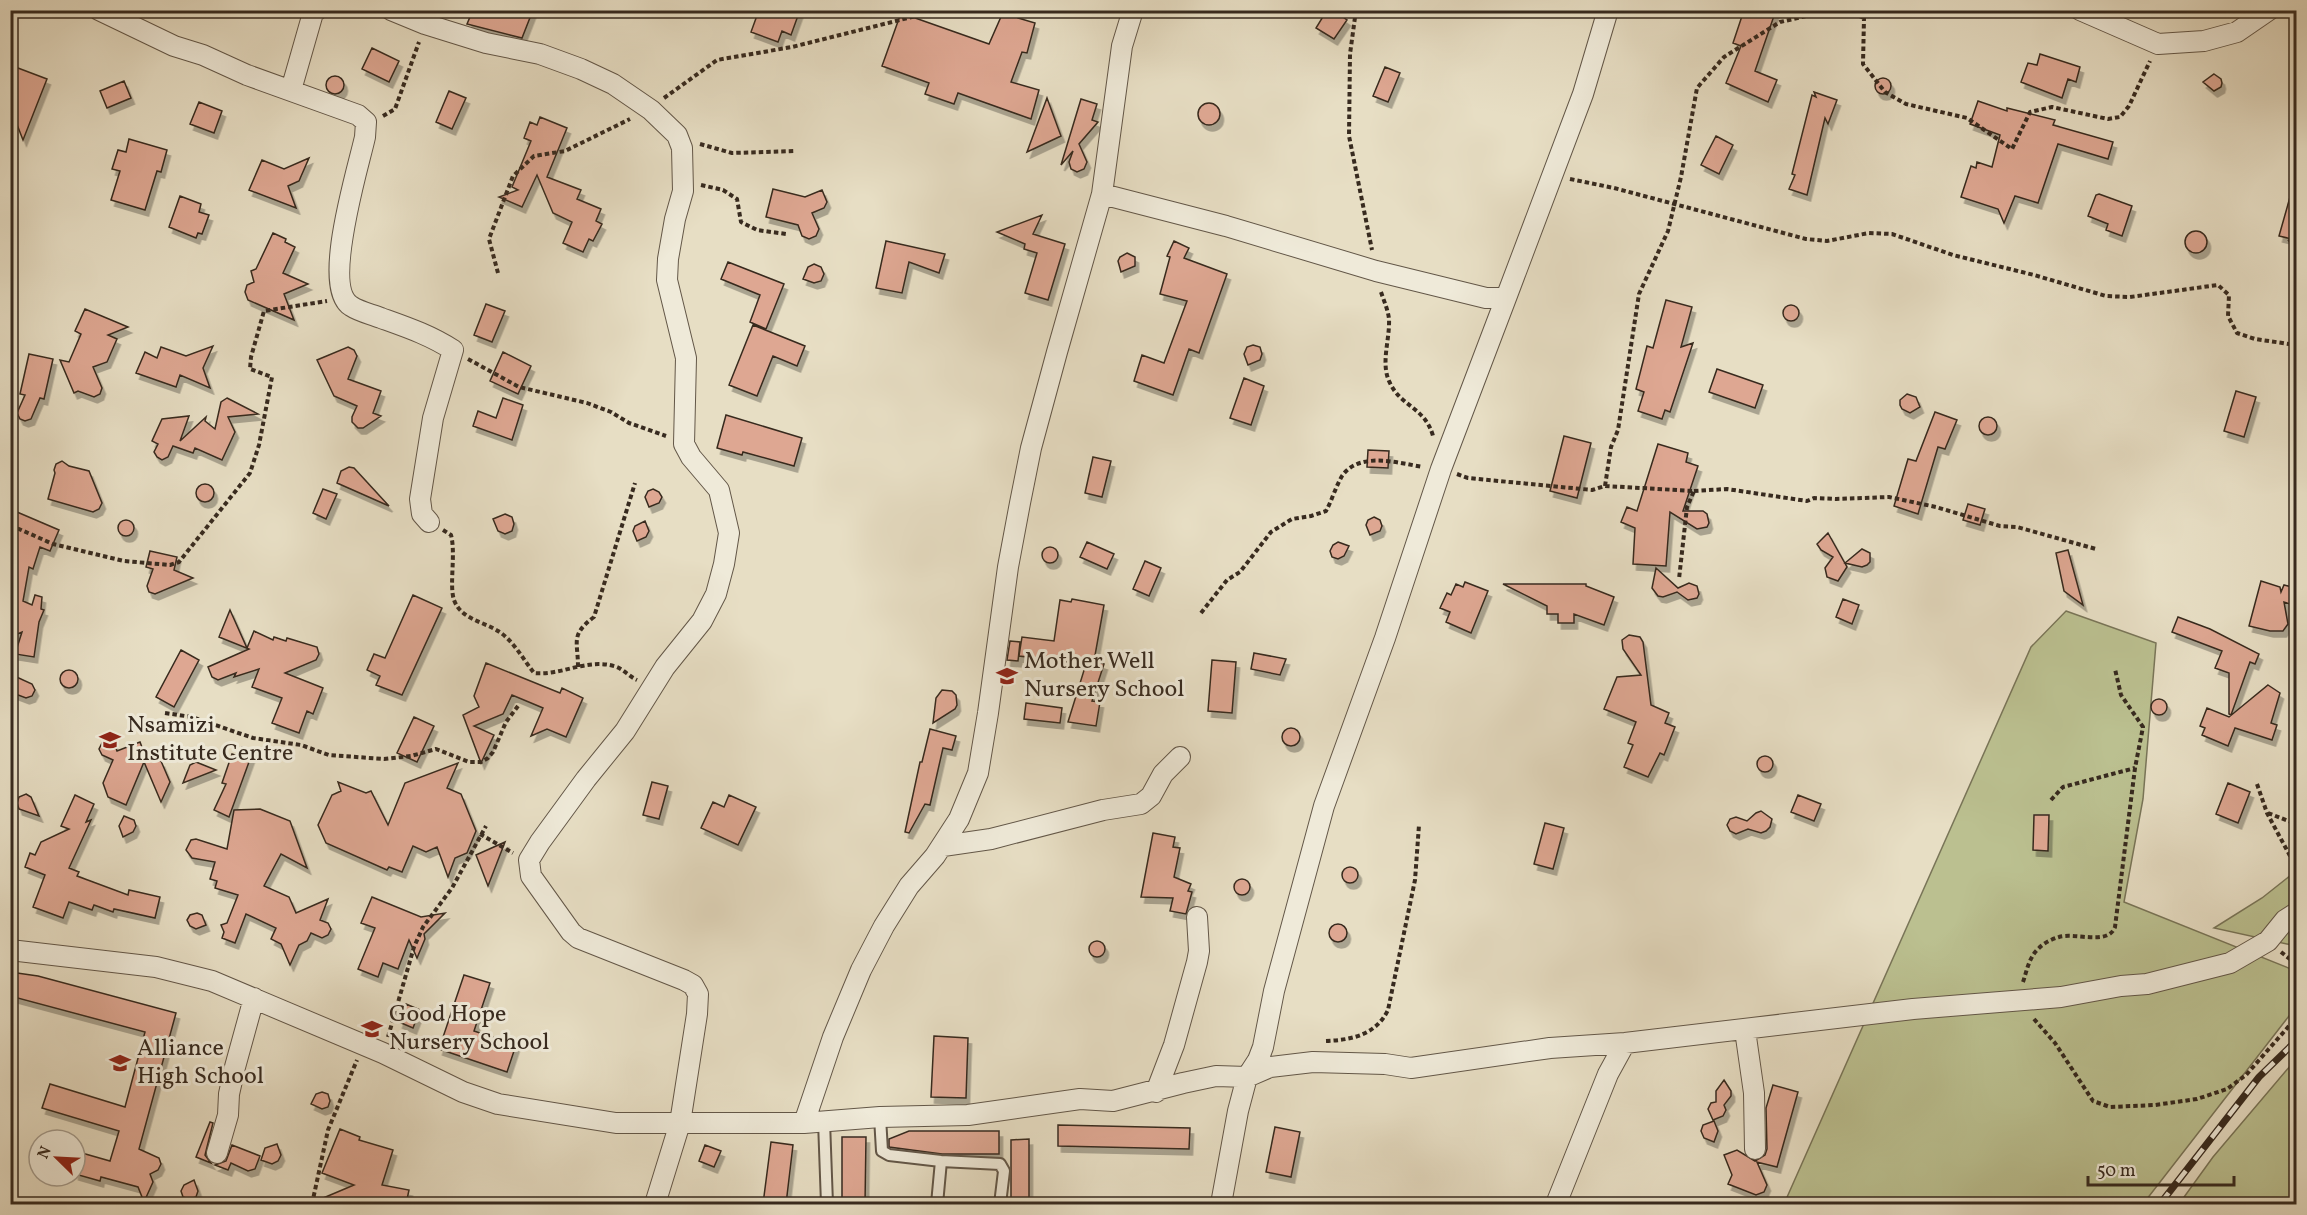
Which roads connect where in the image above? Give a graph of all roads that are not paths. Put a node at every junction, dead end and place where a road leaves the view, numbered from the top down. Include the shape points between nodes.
1 (99, 10) edge
2 (317, 10) edge
3 (391, 10) edge
4 (1133, 10) edge
5 (1608, 10) edge
6 (2080, 10) edge
7 (2269, 10) edge
8 (291, 90) junction
9 (1101, 194) junction
10 (1506, 298) junction
11 (429, 522) road end
12 (1180, 757) dead end
13 (943, 846) junction
14 (2296, 913) edge
15 (1197, 917) dead end
16 (10, 950) edge
17 (254, 998) junction
18 (1745, 1030) junction
19 (1625, 1043) junction
20 (1247, 1077) junction
21 (1156, 1092) junction
22 (880, 1117) junction
23 (825, 1120) junction
24 (680, 1123) junction
25 (804, 1123) junction
26 (1755, 1149) dead end
27 (217, 1153) dead end
28 (941, 1161) junction
29 (655, 1204) edge
30 (827, 1204) edge
31 (938, 1204) edge
32 (1000, 1204) edge
33 (1221, 1204) edge
34 (1556, 1204) edge

1 - 8 street via 174,46
2 - 8 street
3 - 24 street via 486,43 559,60 613,84 651,110 677,135 683,157 683,191 666,273 686,358 684,444 719,490 729,533 724,564 716,594 702,621 529,860 538,888 578,938 684,980 696,989 697,1014
4 - 9 street via 1122,46
5 - 10 street via 1583,94
6 - 7 street via 2158,44 2204,41 2237,32
8 - 11 street via 358,115 366,122 339,260 338,280 343,299 356,309 424,334 453,350 433,418 420,499 422,514
9 - 10 street via 1376,271 1486,298
9 - 13 street via 1031,448 1008,567 978,773
10 - 20 street via 1441,469 1323,806 1263,1047
12 - 13 street via 1141,804 991,839
13 - 25 street via 909,886 861,970
14 - 18 street via 2268,941 2230,963 2147,984 2061,997
15 - 21 street via 1197,962 1174,1045
16 - 17 street via 156,967 212,981
17 - 24 street via 498,1104 616,1123
17 - 27 street via 232,1076 228,1115
18 - 19 street
18 - 26 street via 1754,1093
19 - 20 street via 1550,1048 1411,1068 1313,1062 1270,1067
19 - 34 street via 1608,1074
20 - 21 street via 1216,1076
20 - 33 street
21 - 22 street via 1113,1101 1080,1099 969,1115
22 - 23 street
22 - 28 lane via 881,1147 885,1153
23 - 25 street
23 - 30 lane
24 - 25 street
24 - 29 street
28 - 31 lane
28 - 32 lane via 1000,1164 1004,1171

